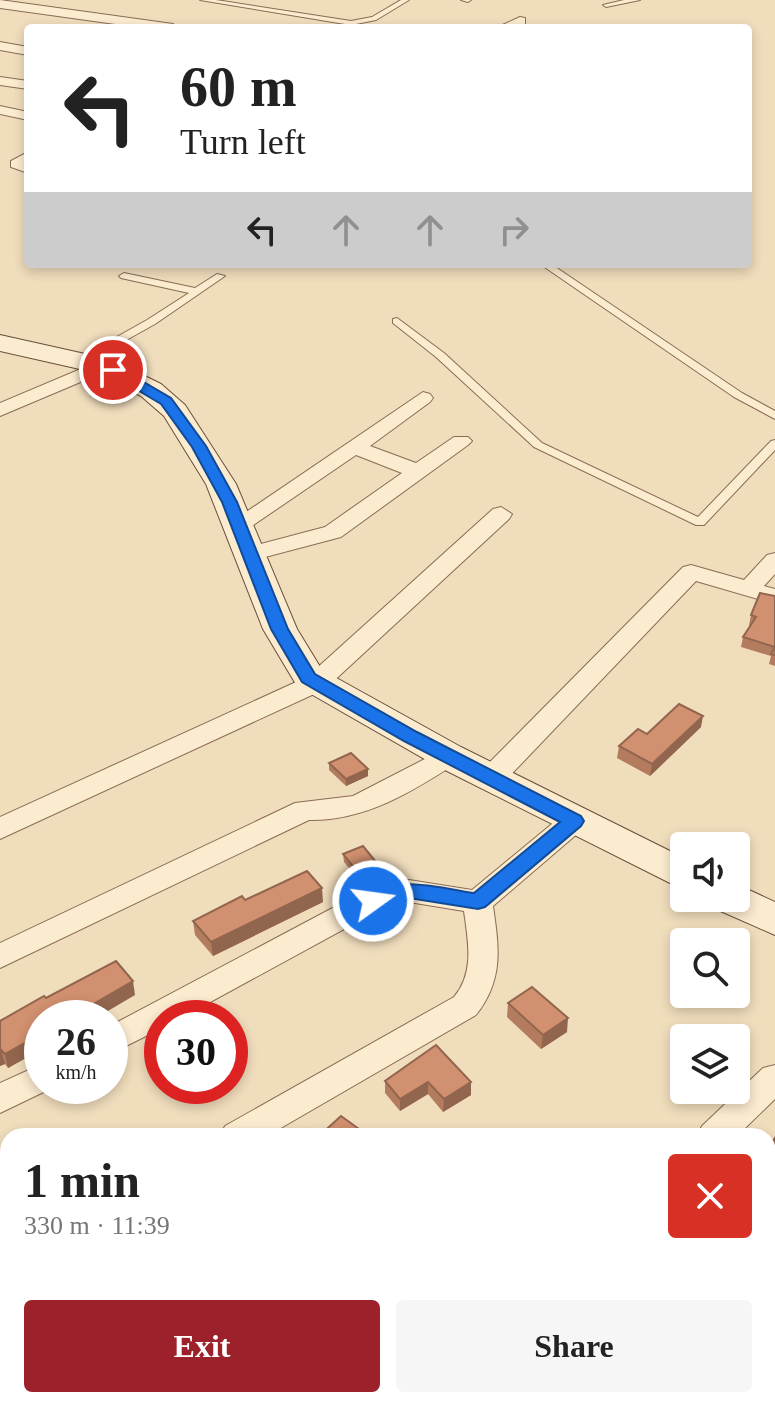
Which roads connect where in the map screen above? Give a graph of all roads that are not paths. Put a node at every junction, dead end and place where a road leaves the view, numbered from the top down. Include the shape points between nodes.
1 (203, 0) edge
2 (406, 0) edge
3 (637, 0) edge
4 (0, 4) edge
5 (606, 5) dead end
6 (520, 21) dead end
7 (116, 24) edge
8 (513, 24) edge
9 (0, 46) edge
10 (24, 50) edge
11 (0, 81) edge
12 (24, 84) edge
13 (0, 110) edge
14 (24, 115) edge
15 (551, 268) edge
16 (124, 276) dead end
17 (220, 276) dead end
18 (195, 291) junction
19 (397, 321) dead end
20 (0, 343) edge
21 (94, 362) junction
22 (423, 398) dead end
23 (0, 410) edge
24 (775, 416) edge
25 (461, 441) dead end
26 (775, 443) edge
27 (354, 447) junction
28 (419, 472) junction
29 (501, 514) dead end
30 (244, 539) junction
31 (775, 560) edge
32 (750, 588) junction
33 (775, 597) edge
34 (316, 683) junction
35 (448, 756) junction
36 (492, 777) junction
37 (574, 821) junction
38 (0, 829) edge
39 (670, 868) edge
40 (478, 902) junction
41 (750, 908) edge
42 (775, 920) edge
43 (0, 956) edge
44 (128, 1031) edge
45 (775, 1078) edge
46 (24, 1086) edge
47 (0, 1099) edge
48 (251, 1128) edge
49 (722, 1128) edge

1 - 2 lane via 351,23 374,19
3 - 5 lane
4 - 7 street
6 - 8 street
9 - 10 street
11 - 12 street
13 - 14 street
15 - 24 lane
16 - 18 lane
17 - 18 lane
18 - 21 lane
19 - 26 lane via 538,445 700,522
20 - 21 street
21 - 23 street
21 - 30 street via 151,390 175,411 221,484
22 - 27 street
25 - 28 street
27 - 28 street
27 - 30 street
28 - 30 street via 321,538
29 - 34 street
30 - 34 street via 280,629 302,670
31 - 32 street
32 - 33 street
32 - 36 street via 691,572
34 - 35 street
34 - 38 street
35 - 36 street
35 - 43 street via 403,785 353,806 333,813 305,810
36 - 37 street
37 - 39 street
37 - 40 street
40 - 44 street via 409,891 384,894
40 - 48 street via 485,969 483,983 465,1006
41 - 42 street
45 - 49 street
46 - 47 street

